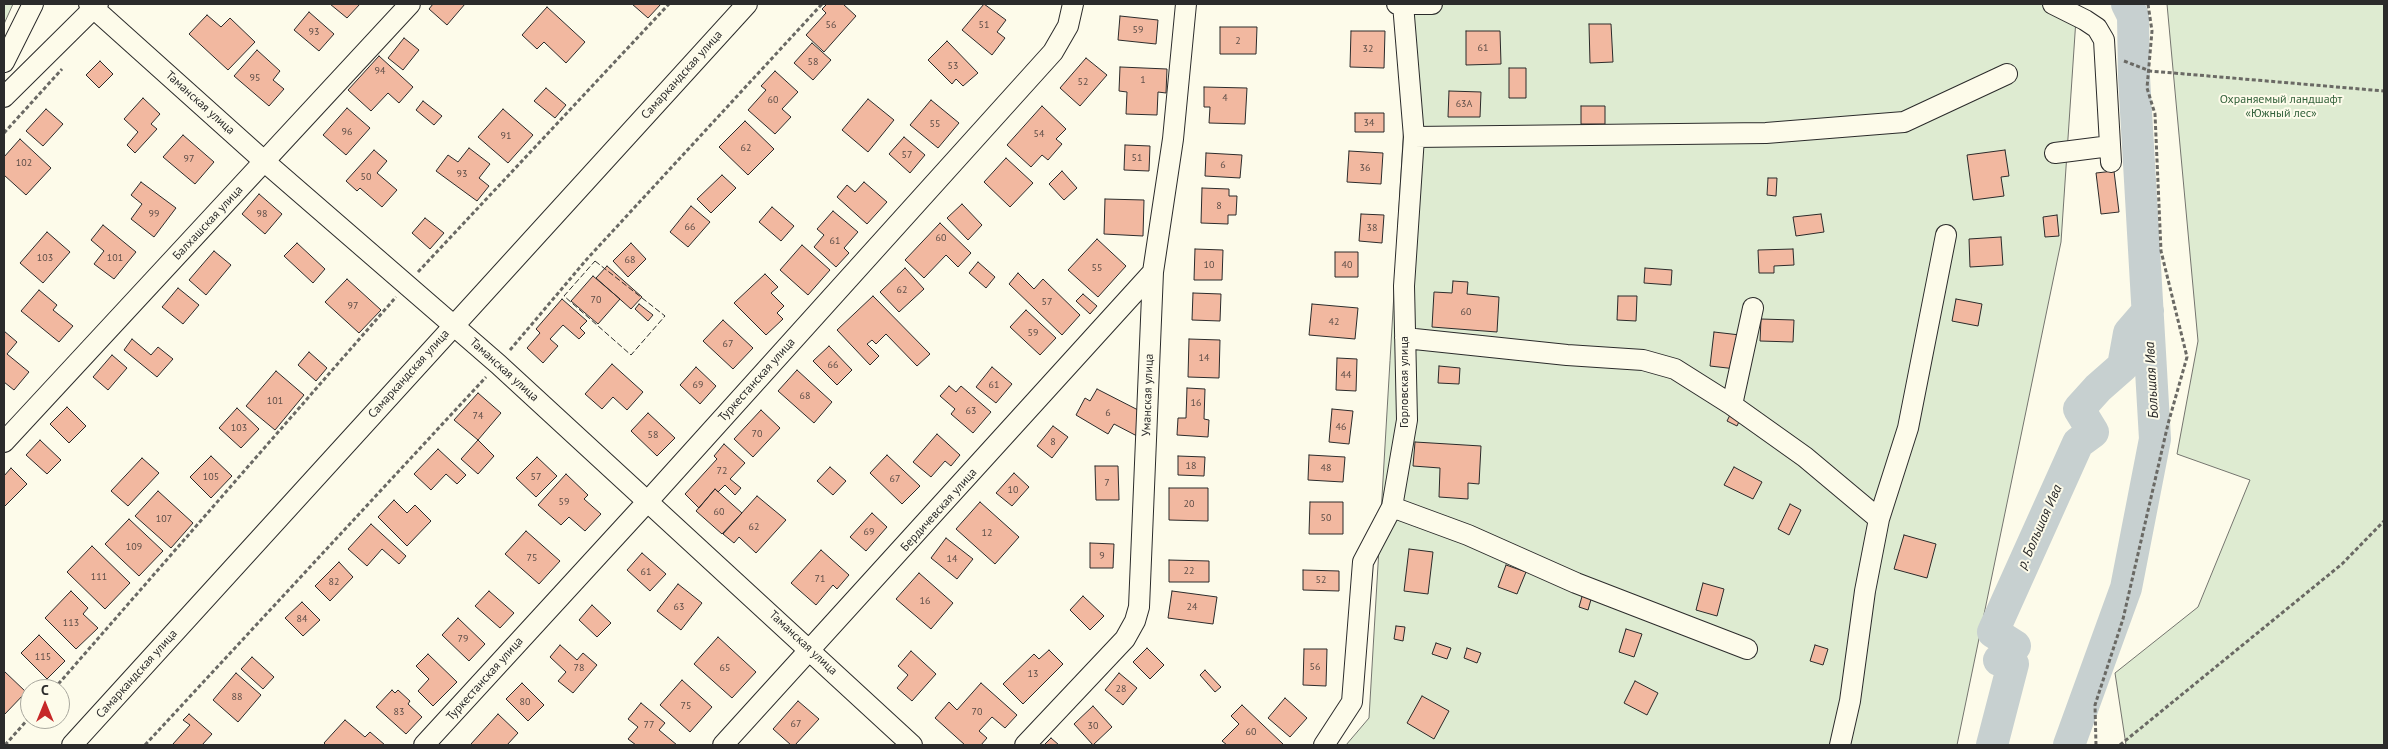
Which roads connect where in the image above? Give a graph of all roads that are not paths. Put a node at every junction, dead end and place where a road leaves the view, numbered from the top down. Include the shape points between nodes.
1 (33, 4) edge
2 (410, 4) edge
3 (747, 4) edge
4 (1073, 4) edge
5 (1186, 4) edge
6 (1396, 4) edge
7 (1403, 4) edge
8 (1432, 4) edge
9 (2053, 4) edge
10 (94, 5) edge
11 (4, 62) edge
12 (2007, 74) dead end
13 (4, 97) edge
14 (1414, 137) junction
15 (2055, 153) dead end
16 (265, 162) junction
17 (1946, 235) dead end
18 (1153, 272) junction
19 (1753, 308) dead end
20 (454, 325) junction
21 (1405, 338) junction
22 (1732, 405) junction
23 (4, 442) edge
24 (648, 501) junction
25 (1392, 507) junction
26 (1879, 519) junction
27 (1747, 649) dead end
28 (812, 650) junction
29 (72, 745) edge
30 (424, 745) edge
31 (723, 745) edge
32 (912, 745) edge
33 (1025, 745) edge
34 (1324, 745) edge
35 (1840, 745) edge

1 - 11 street
2 - 16 street, Балхашская улица
3 - 20 street, Самаркандская улица
4 - 24 street, Туркестанская улица via 1068,26 1053,52
5 - 18 street, Уманская улица via 1173,139
6 - 7 street
7 - 8 street
7 - 14 street, Горловская улица
9 - 15 street via 2086,20 2097,28 2104,40 2111,154
10 - 13 street
10 - 16 street, Таманская улица
12 - 14 street via 1904,122 1766,133
14 - 21 street, Горловская улица via 1404,286
16 - 20 street, Таманская улица
16 - 23 street, Балхашская улица
17 - 26 street via 1908,428
18 - 28 street, Бердичевская улица
18 - 33 street, Уманская улица via 1139,607 1125,639
19 - 22 street
20 - 24 street, Таманская улица
20 - 29 street, Самаркандская улица
21 - 22 street via 1643,360 1675,369
21 - 25 street, Горловская улица via 1407,420
22 - 26 street via 1805,457
24 - 28 street, Таманская улица
24 - 30 street, Туркестанская улица
25 - 27 street via 1468,534 1576,583
25 - 34 street, Горловская улица via 1363,562 1352,702
26 - 35 street
28 - 31 street, Бердичевская улица
28 - 32 street, Таманская улица

